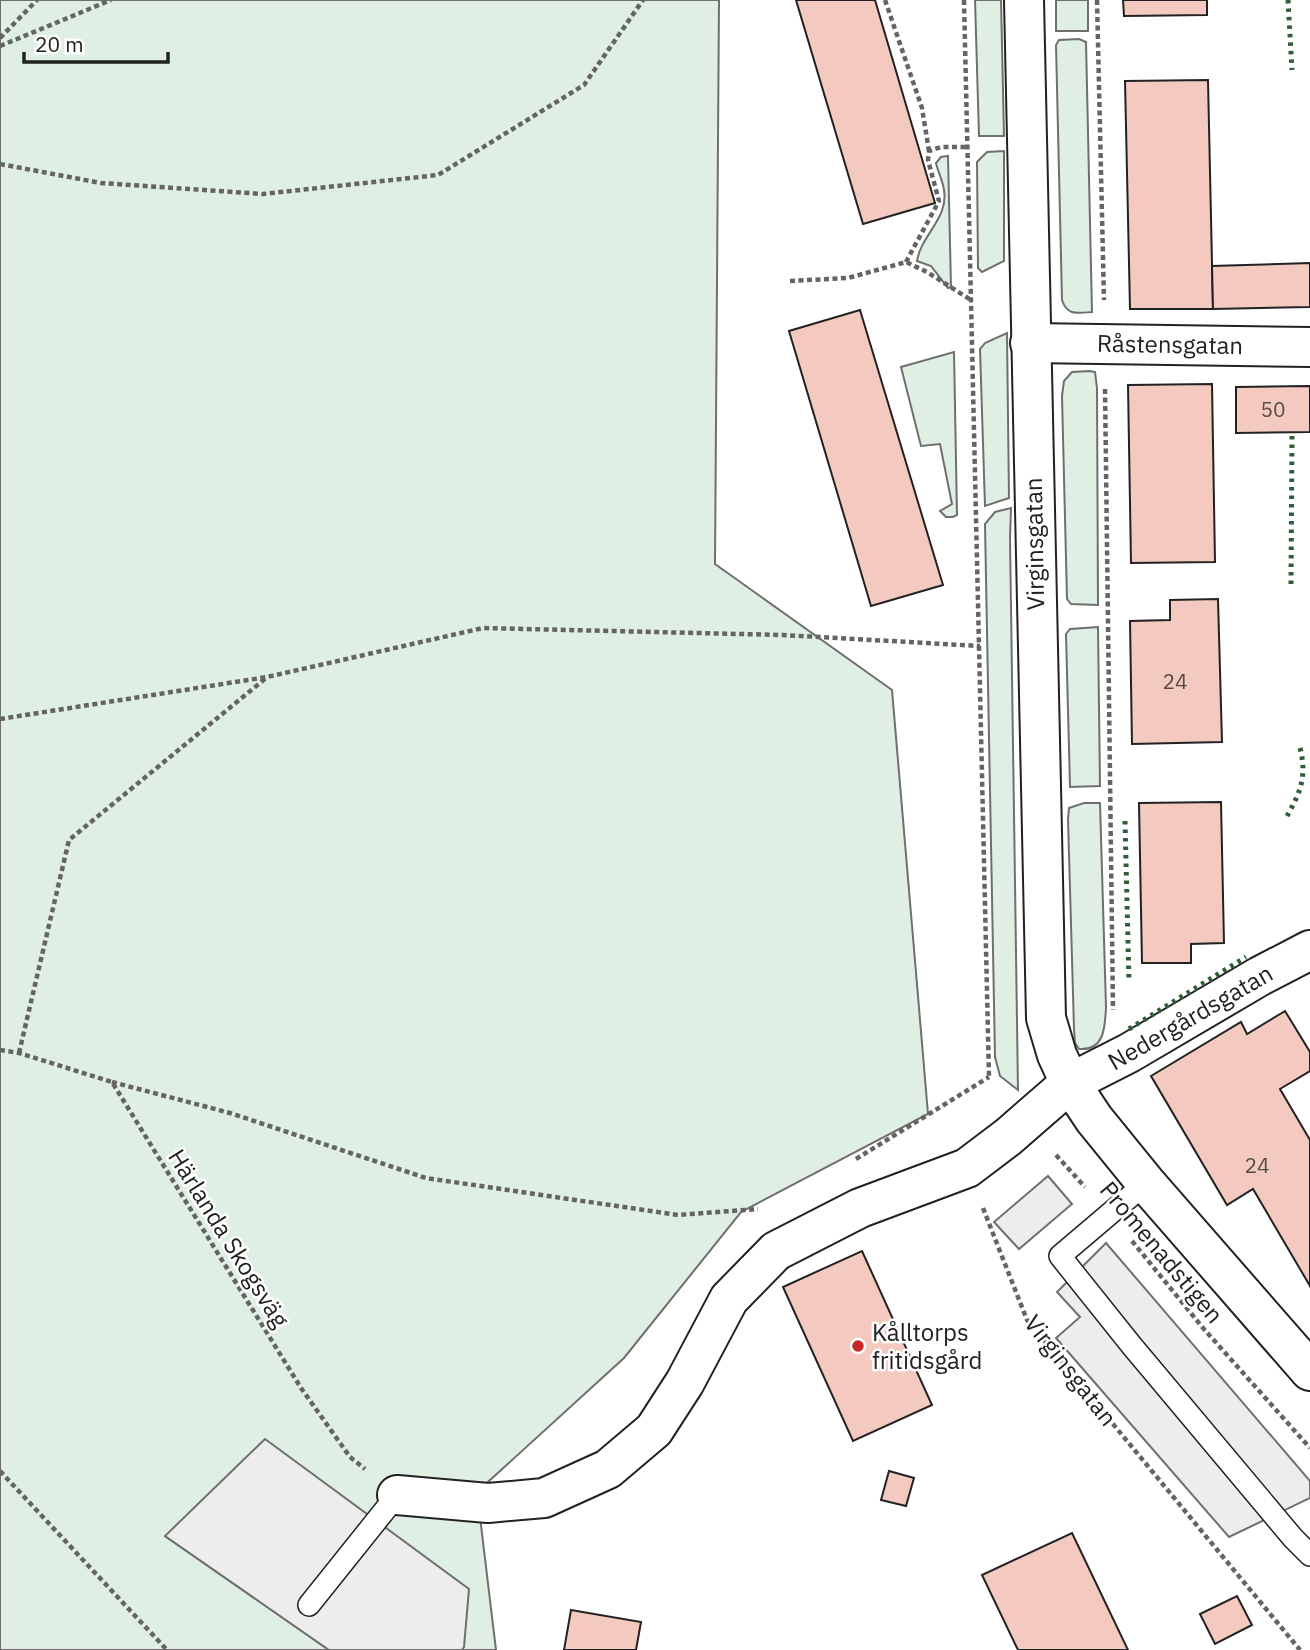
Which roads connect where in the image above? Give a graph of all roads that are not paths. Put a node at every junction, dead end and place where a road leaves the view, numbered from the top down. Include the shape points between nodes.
1 (1024, 0) edge
2 (1030, 343) junction
3 (1310, 347) edge
4 (1310, 950) edge
5 (1070, 1083) junction
6 (1146, 1182) junction
7 (1310, 1371) edge
8 (397, 1495) joint
9 (1310, 1555) edge
10 (309, 1605) dead end

1 - 2 street, Virginsgatan
2 - 3 street, Råstensgatan
2 - 5 street, Virginsgatan via 1046,1018
4 - 5 street, Nedergårdsgatan
5 - 6 street, Virginsgatan
5 - 8 street via 967,1168 860,1208 776,1251 729,1299 654,1430 608,1469 544,1498 488,1503
6 - 7 street, Virginsgatan
6 - 9 lane via 1060,1256
8 - 10 lane

